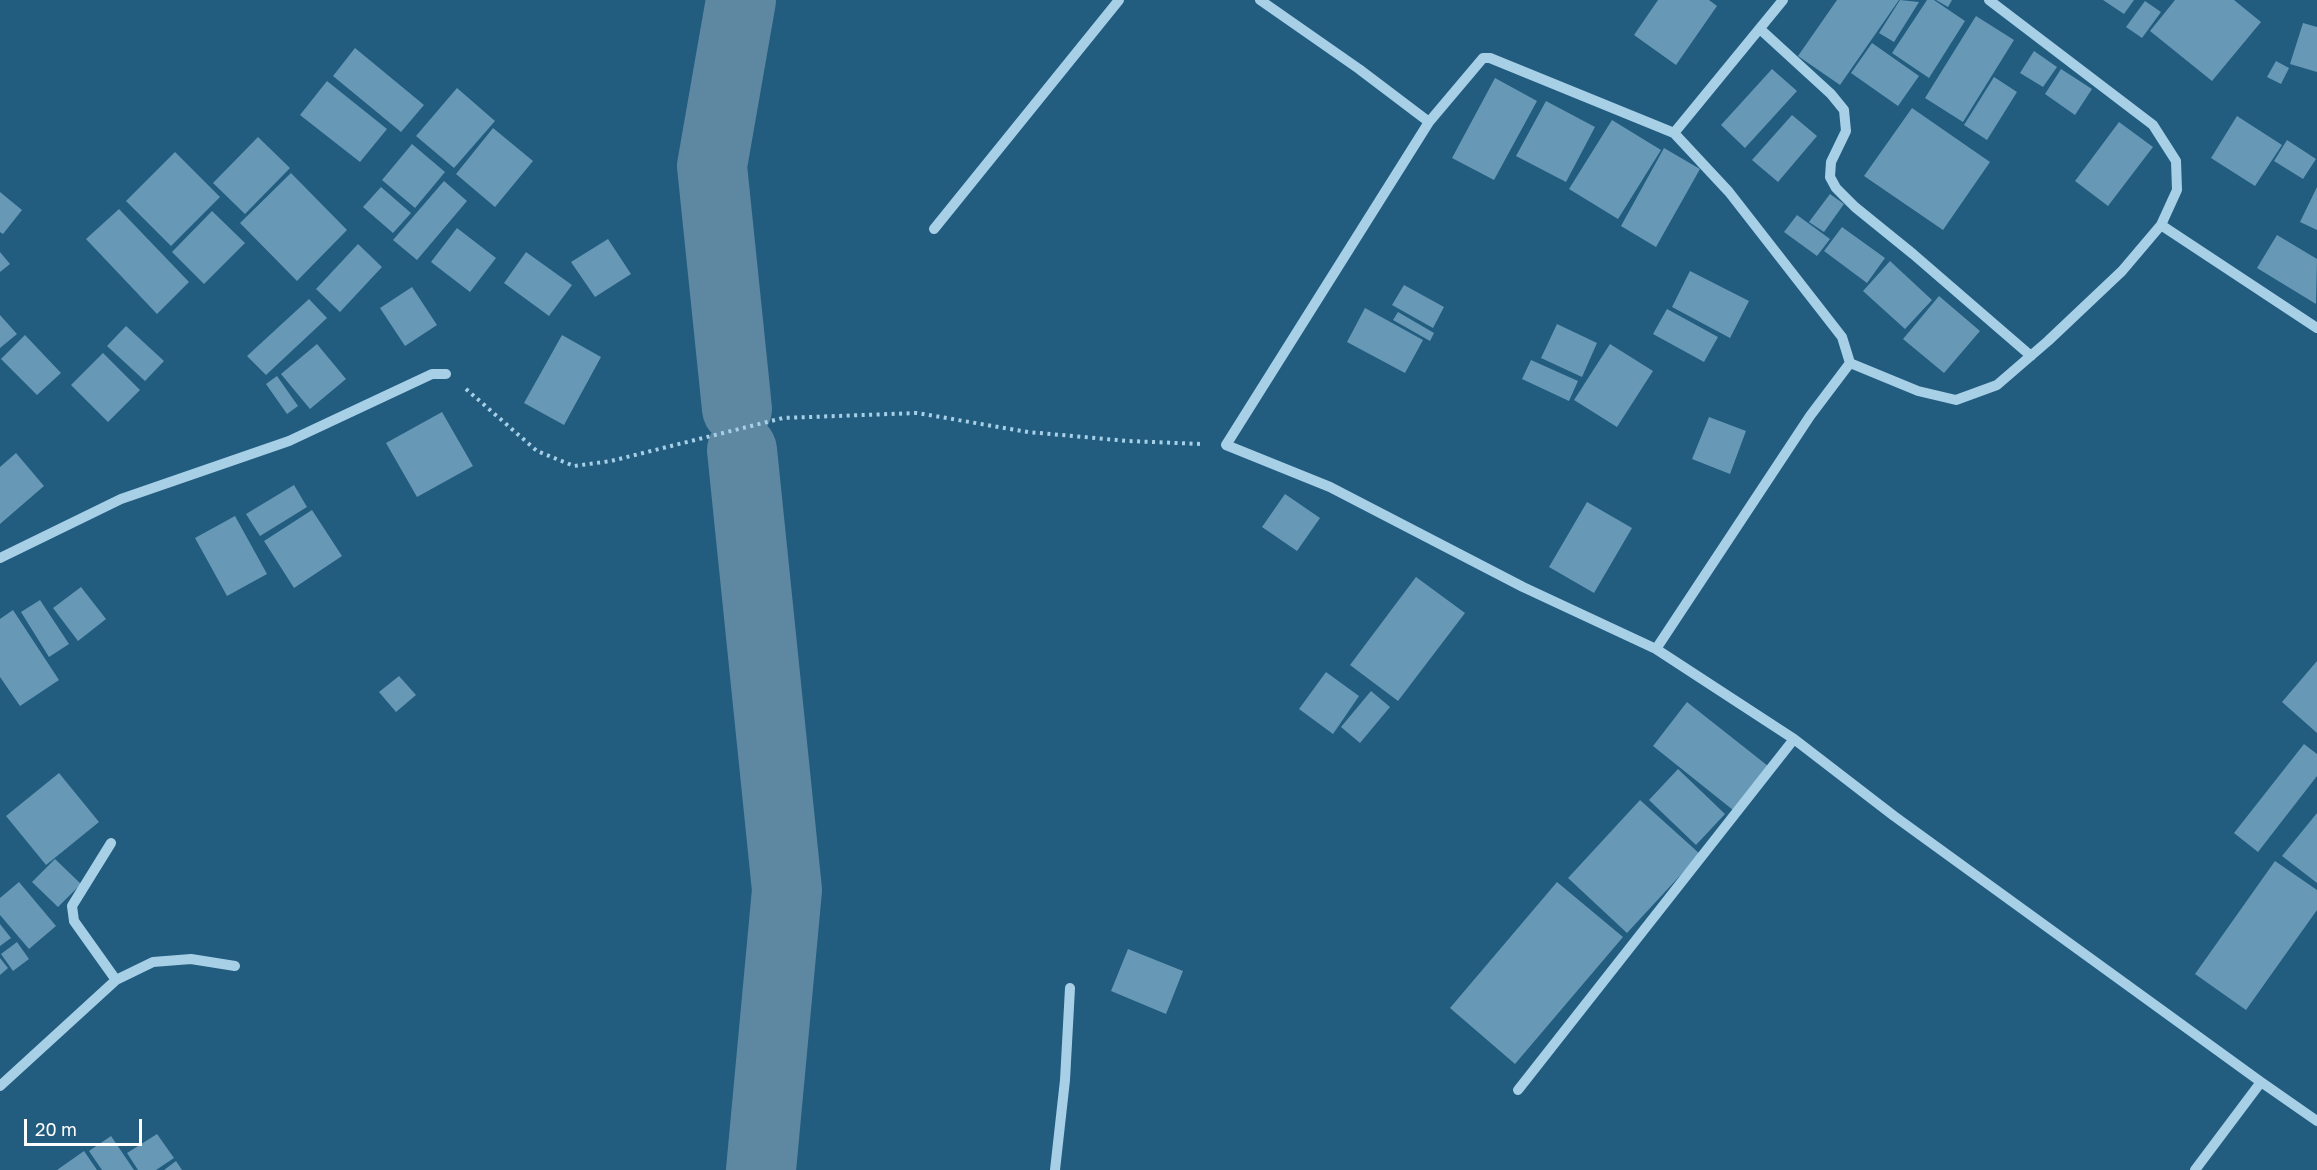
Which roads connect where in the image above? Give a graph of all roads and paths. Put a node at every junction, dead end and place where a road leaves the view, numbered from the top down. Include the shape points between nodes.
1 (1119, 0) edge
2 (1260, 0) edge
3 (1783, 0) edge
4 (1989, 0) edge
5 (1760, 29) junction
6 (1429, 122) junction
7 (1674, 133) junction
8 (2161, 225) junction
9 (934, 229) dead end
10 (2317, 328) edge
11 (2031, 356) junction
12 (1850, 363) junction
13 (446, 374) joint
14 (1226, 445) junction
15 (0, 558) edge
16 (1656, 649) junction
17 (1794, 739) junction
18 (111, 843) dead end
19 (235, 966) dead end
20 (116, 980) junction
21 (1070, 988) dead end
22 (2261, 1082) junction
23 (0, 1086) edge
24 (1518, 1090) dead end
25 (2317, 1121) edge
26 (1055, 1170) edge
27 (2195, 1170) edge

1 - 9 street
2 - 6 street
3 - 5 street
4 - 8 street via 2153,125 2176,161 2177,190
5 - 7 street
5 - 11 street via 1844,110 1846,131 1831,162 1830,177 1836,188
6 - 7 street via 1483,58 1490,58
6 - 14 street
7 - 12 street via 1729,192 1842,337
8 - 10 street
8 - 11 street via 2122,270
11 - 12 street via 1997,385 1956,400 1918,391
12 - 16 street via 1810,416
13 - 14 path via 537,451 574,466 611,461 783,418 917,413 1028,432
13 - 15 street via 432,374 289,441 122,499
14 - 16 street via 1330,487 1523,587
16 - 17 street
17 - 22 street
17 - 24 street
18 - 20 street via 72,906 74,921
19 - 20 street via 191,959 153,962
20 - 23 street
21 - 26 street
22 - 25 street
22 - 27 street

